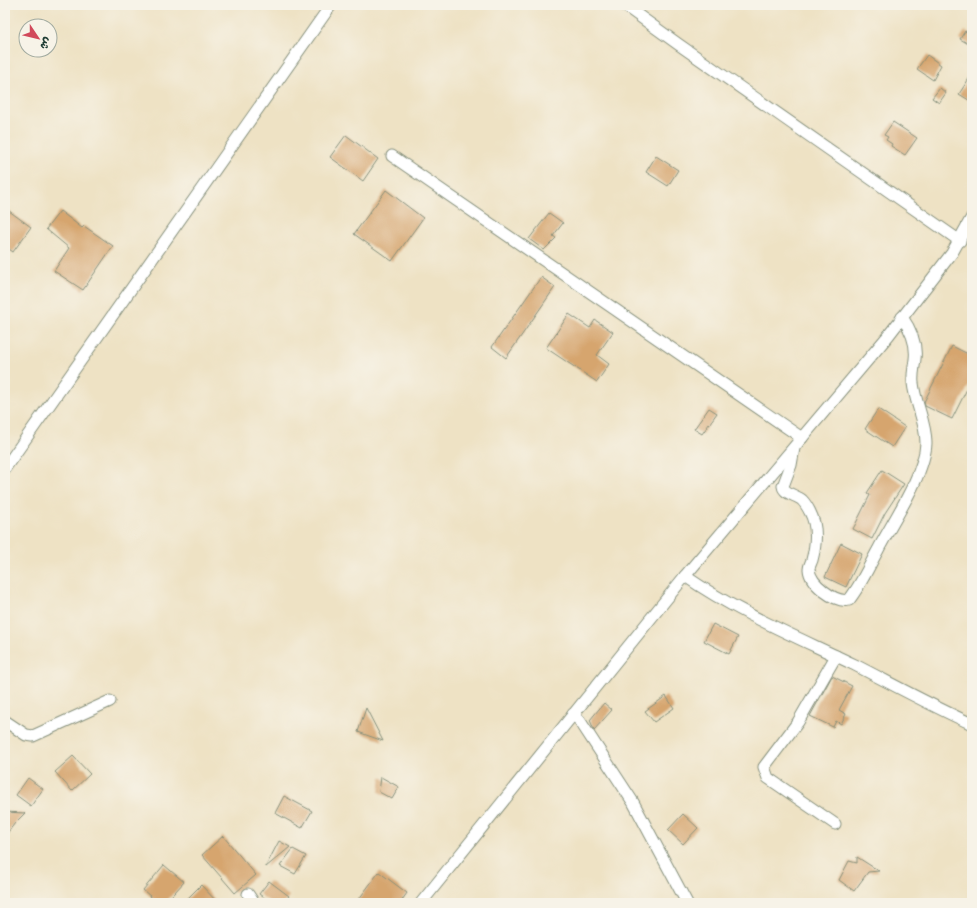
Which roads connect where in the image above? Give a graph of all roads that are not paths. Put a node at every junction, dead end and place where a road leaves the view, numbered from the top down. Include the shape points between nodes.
1 (331, 5) edge
2 (624, 5) edge
3 (392, 156) dead end
4 (972, 217) edge
5 (960, 241) junction
6 (902, 317) junction
7 (802, 438) junction
8 (794, 448) junction
9 (5, 468) edge
10 (685, 576) junction
11 (836, 656) junction
12 (110, 701) dead end
13 (573, 714) junction
14 (5, 721) edge
15 (972, 724) edge
16 (835, 824) dead end
17 (421, 903) edge
18 (687, 903) edge

1 - 9 street
2 - 5 street
3 - 7 street
4 - 5 street
5 - 6 street
6 - 7 street
6 - 8 street via 914,338 916,358 912,375 914,394 924,428 925,453 907,495 849,600 838,600 830,595 810,574 816,531 814,522 801,499 786,491 783,486 791,466
7 - 8 street
8 - 10 street
10 - 11 street via 718,598
10 - 13 street
11 - 15 street
11 - 16 street via 798,722 764,768 768,778
12 - 14 street via 33,736 26,735
13 - 17 street
13 - 18 street via 633,802

